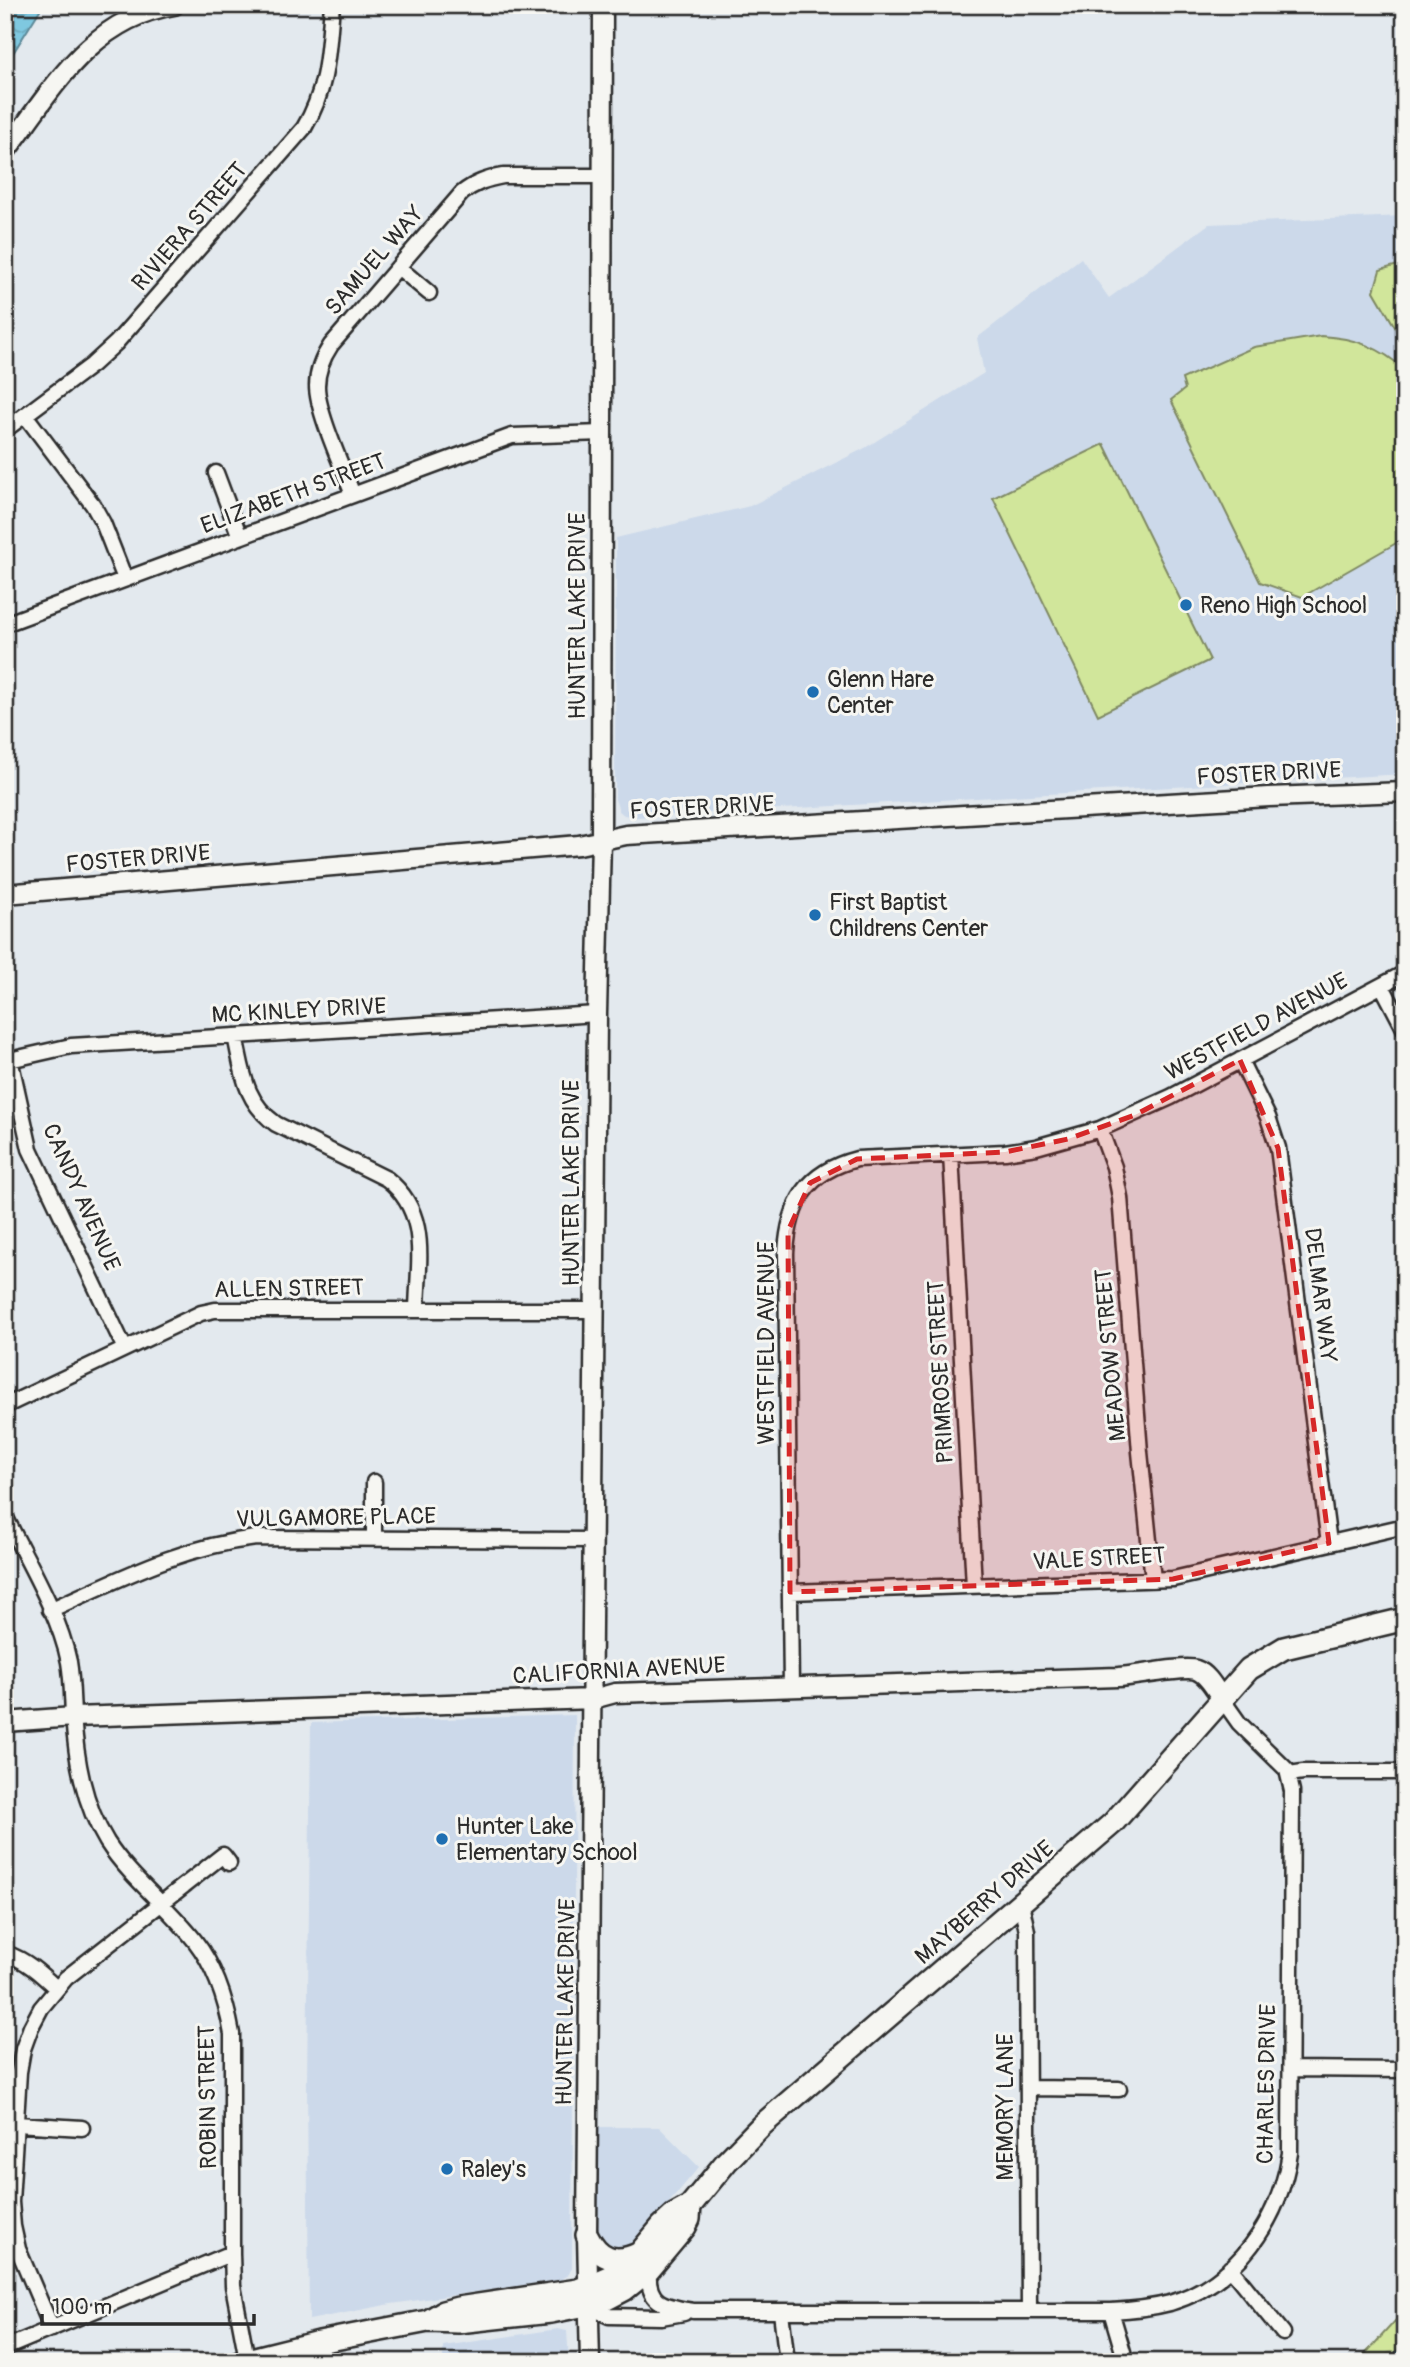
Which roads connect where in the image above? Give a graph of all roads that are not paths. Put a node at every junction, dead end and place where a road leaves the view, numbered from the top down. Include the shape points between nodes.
1 (174, 5) edge
2 (332, 5) edge
3 (603, 5) edge
4 (5, 152) edge
5 (602, 176) junction
6 (398, 267) junction
7 (429, 293) dead end
8 (26, 415) junction
9 (5, 430) edge
10 (603, 433) junction
11 (216, 473) dead end
12 (353, 495) junction
13 (240, 537) junction
14 (125, 579) junction
15 (5, 624) edge
16 (1405, 792) edge
17 (601, 839) junction
18 (5, 894) edge
19 (1405, 974) edge
20 (1381, 986) junction
21 (597, 1014) junction
22 (1405, 1030) edge
23 (235, 1036) junction
24 (8, 1060) edge
25 (1240, 1060) junction
26 (1100, 1129) junction
27 (951, 1154) junction
28 (417, 1310) junction
29 (595, 1310) junction
30 (125, 1349) junction
31 (5, 1406) edge
32 (374, 1482) dead end
33 (5, 1516) edge
34 (1405, 1526) edge
35 (374, 1538) junction
36 (594, 1540) junction
37 (1329, 1543) junction
38 (1153, 1580) junction
39 (974, 1586) junction
40 (790, 1592) junction
41 (50, 1610) junction
42 (1405, 1619) edge
43 (791, 1688) junction
44 (593, 1699) junction
45 (1222, 1699) junction
46 (74, 1717) junction
47 (5, 1722) edge
48 (1405, 1772) edge
49 (1289, 1774) junction
50 (229, 1863) dead end
51 (1021, 1903) junction
52 (160, 1904) junction
53 (5, 1953) edge
54 (56, 1988) junction
55 (1291, 2069) junction
56 (1405, 2070) edge
57 (1028, 2088) junction
58 (1119, 2089) dead end
59 (16, 2124) junction
60 (82, 2128) dead end
61 (587, 2235) junction
62 (232, 2253) junction
63 (645, 2261) junction
64 (1230, 2268) junction
65 (588, 2296) junction
66 (693, 2311) junction
67 (1029, 2311) junction
68 (1111, 2311) junction
69 (781, 2312) junction
70 (52, 2329) junction
71 (1283, 2333) dead end
72 (5, 2348) edge
73 (243, 2361) edge
74 (590, 2362) edge
75 (787, 2362) edge
76 (1126, 2362) edge

1 - 4 street via 132,17 95,40
2 - 8 street, RIVIERA STREET via 326,72 304,128 116,343
3 - 5 street, HUNTER LAKE DRIVE
5 - 6 street, SAMUEL WAY via 503,176 473,185
5 - 10 street, HUNTER LAKE DRIVE
6 - 7 street
6 - 12 street, SAMUEL WAY via 331,345 318,371 318,400
8 - 9 street, RIVIERA STREET
8 - 14 street via 93,505
10 - 12 street, ELIZABETH STREET via 512,436
10 - 17 street, HUNTER LAKE DRIVE
11 - 13 street
12 - 13 street, ELIZABETH STREET
13 - 14 street, ELIZABETH STREET
14 - 15 street, ELIZABETH STREET
16 - 17 street, FOSTER DRIVE
17 - 18 street, FOSTER DRIVE via 579,845
17 - 21 street, HUNTER LAKE DRIVE
19 - 20 street, WESTFIELD AVENUE
20 - 22 street
20 - 25 street, WESTFIELD AVENUE
21 - 23 street, MC KINLEY DRIVE
21 - 29 street, HUNTER LAKE DRIVE
23 - 24 street, MC KINLEY DRIVE via 71,1046
23 - 28 street via 247,1090 264,1116 387,1179 409,1201 418,1231
24 - 30 street, CANDY AVENUE via 30,1149
25 - 26 street, WESTFIELD AVENUE
25 - 37 street, DELMAR WAY via 1278,1148
26 - 27 street, WESTFIELD AVENUE via 1036,1147
26 - 38 street, MEADOW STREET via 1119,1189
27 - 39 street, PRIMROSE STREET
27 - 40 street, WESTFIELD AVENUE via 839,1163 810,1183 792,1214 786,1253
28 - 29 street, ALLEN STREET
28 - 30 street, ALLEN STREET via 215,1310
29 - 36 street, HUNTER LAKE DRIVE
30 - 31 street, ALLEN STREET
32 - 35 street
33 - 41 street, ROBIN STREET
34 - 37 street, VALE STREET
35 - 36 street, VULGAMORE PLACE
35 - 41 street, VULGAMORE PLACE via 225,1541 165,1559
36 - 44 street, HUNTER LAKE DRIVE
37 - 38 street, VALE STREET via 1190,1576
38 - 39 street, VALE STREET
39 - 40 street, VALE STREET
40 - 43 street, WESTFIELD AVENUE
41 - 46 street, ROBIN STREET via 69,1662
42 - 45 main road, MAYBERRY DRIVE via 1284,1648 1249,1669
43 - 44 street, CALIFORNIA AVENUE via 615,1693
43 - 45 street, CALIFORNIA AVENUE via 1118,1677 1185,1669 1198,1670 1207,1677
44 - 46 street, CALIFORNIA AVENUE
44 - 61 street, HUNTER LAKE DRIVE
45 - 49 street
45 - 51 main road, MAYBERRY DRIVE via 1113,1824
46 - 47 street, CALIFORNIA AVENUE
46 - 52 street, ROBIN STREET via 79,1770 96,1820 124,1865
48 - 49 street
49 - 55 street, CHARLES DRIVE
50 - 52 street via 223,1855
51 - 57 street, MEMORY LANE via 1027,1931
51 - 63 main road, MAYBERRY DRIVE via 762,2125 690,2206 685,2227
52 - 54 street
52 - 62 street, ROBIN STREET via 209,1961 228,2009 232,2034
53 - 54 street via 19,1957
54 - 59 street via 41,2008 23,2049
55 - 56 street
55 - 64 street, CHARLES DRIVE via 1290,2153 1281,2194 1261,2233
57 - 58 street
57 - 67 street, MEMORY LANE
59 - 60 street
59 - 70 street via 13,2226
61 - 63 main road via 594,2249 605,2256
61 - 65 street, HUNTER LAKE DRIVE
62 - 70 street
62 - 73 street, ROBIN STREET
63 - 65 main road, MAYBERRY DRIVE via 618,2273
63 - 66 street, CHARLES DRIVE via 649,2290 659,2302
64 - 68 street, CHARLES DRIVE via 1173,2302
64 - 71 street
65 - 66 street, CHARLES DRIVE via 609,2316 669,2316
65 - 73 main road, MAYBERRY DRIVE via 465,2321 428,2321
65 - 74 street, HUNTER LAKE DRIVE
66 - 69 street, CHARLES DRIVE
67 - 68 street, CHARLES DRIVE
67 - 69 street, CHARLES DRIVE
68 - 76 street
69 - 75 street
70 - 72 street

